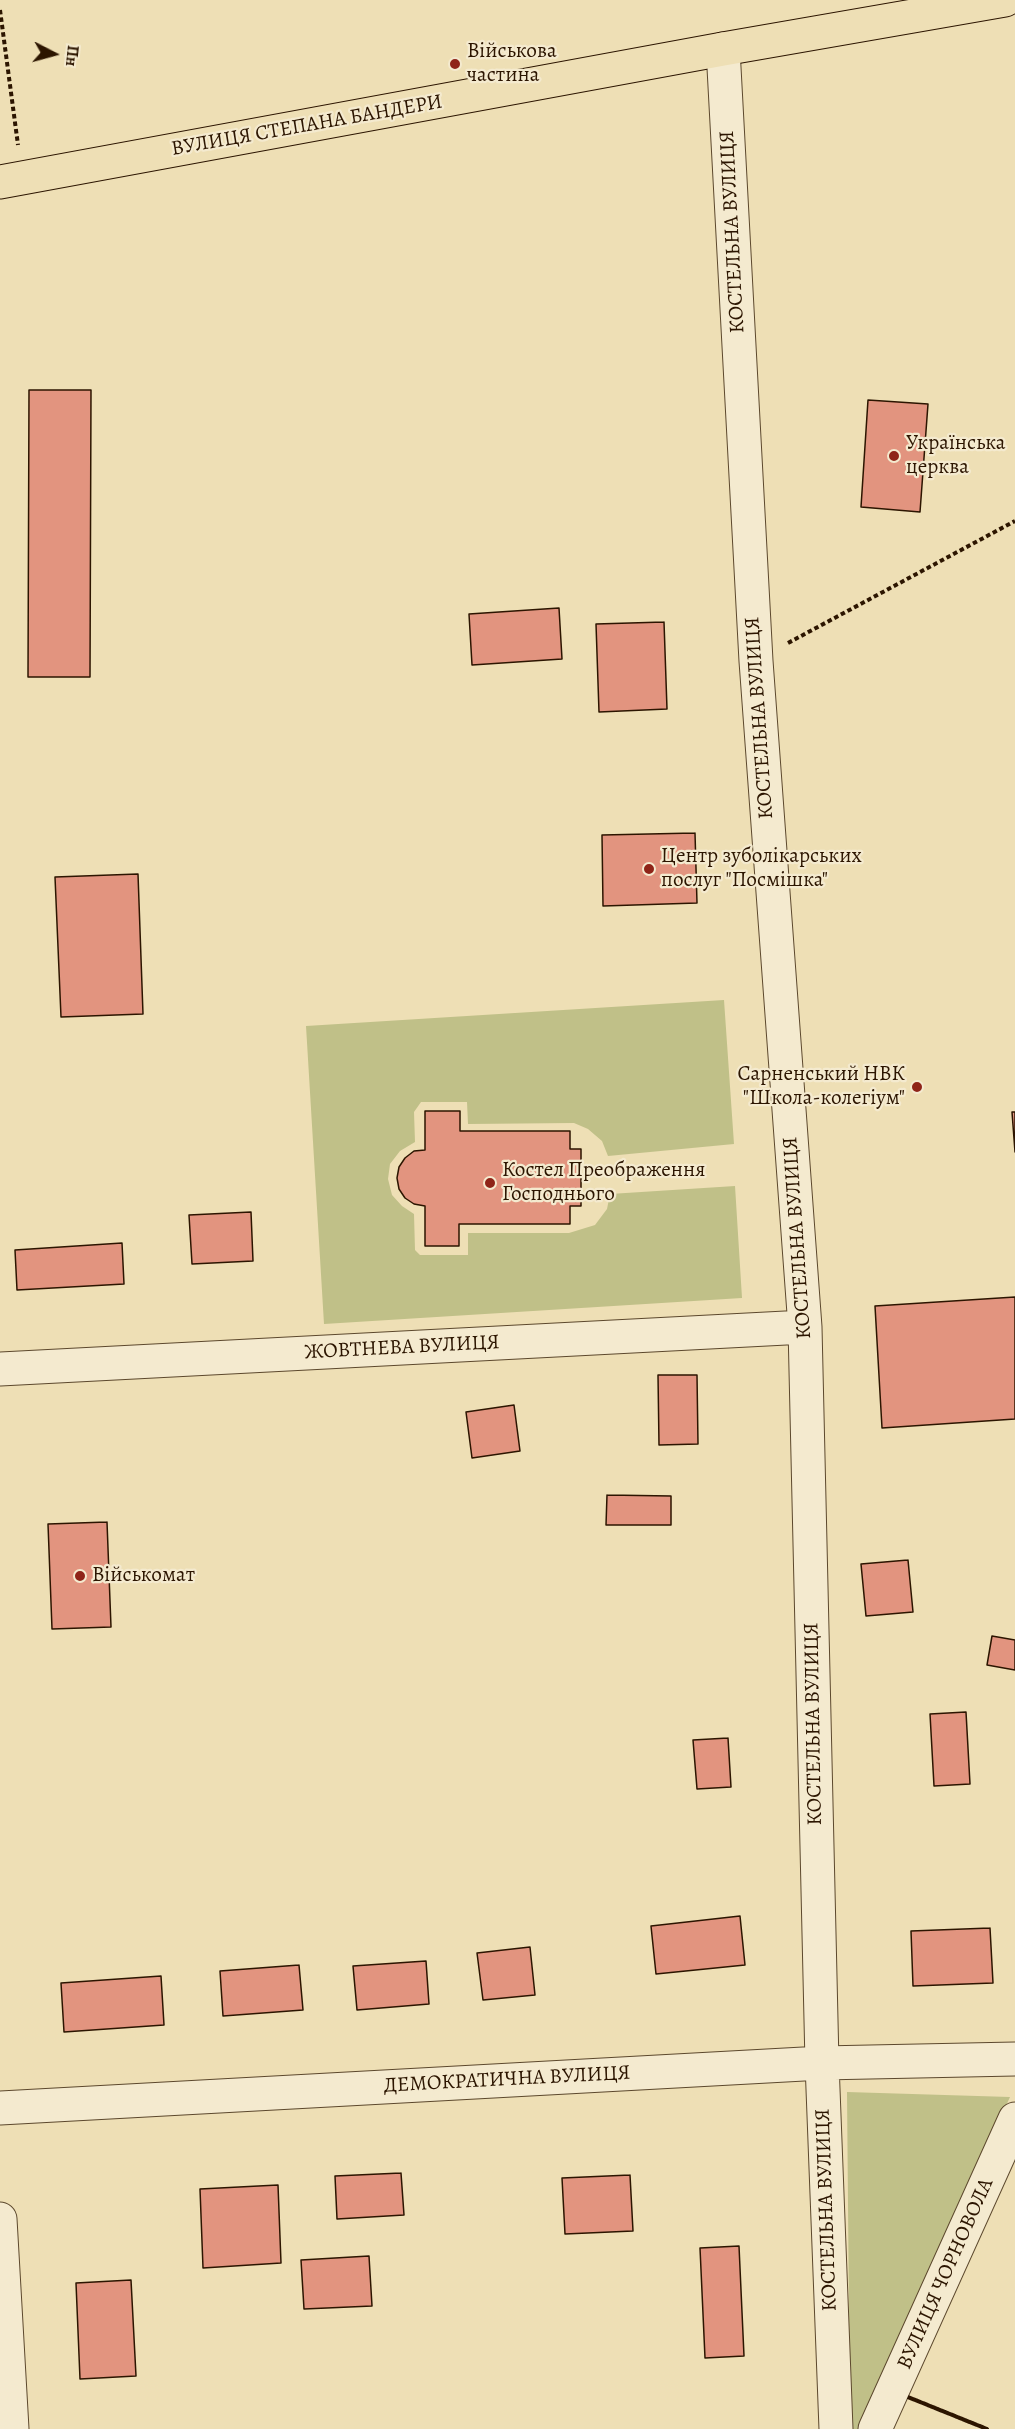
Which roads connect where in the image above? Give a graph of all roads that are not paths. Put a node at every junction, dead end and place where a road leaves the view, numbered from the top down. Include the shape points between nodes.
1 (1005, 0) edge
2 (723, 49) junction
3 (11, 180) edge
4 (805, 1327) junction
5 (0, 1370) edge
6 (1015, 2059) edge
7 (822, 2063) junction
8 (0, 2108) edge
9 (1015, 2119) edge
10 (0, 2219) edge
11 (12, 2429) edge
12 (836, 2429) edge
13 (876, 2429) edge

1 - 2 main road, ВУЛИЦЯ СТЕПАНА БАНДЕРИ
2 - 3 main road, ВУЛИЦЯ СТЕПАНА БАНДЕРИ
2 - 4 street, КОСТЕЛЬНА ВУЛИЦЯ via 756,661
4 - 5 street, ЖОВТНЕВА ВУЛИЦЯ
4 - 7 street, КОСТЕЛЬНА ВУЛИЦЯ
6 - 7 street, ДЕМОКРАТИЧНА ВУЛИЦЯ
7 - 8 street, ДЕМОКРАТИЧНА ВУЛИЦЯ
7 - 12 street, КОСТЕЛЬНА ВУЛИЦЯ
9 - 13 street, ВУЛИЦЯ ЧОРНОВОЛА
10 - 11 street

